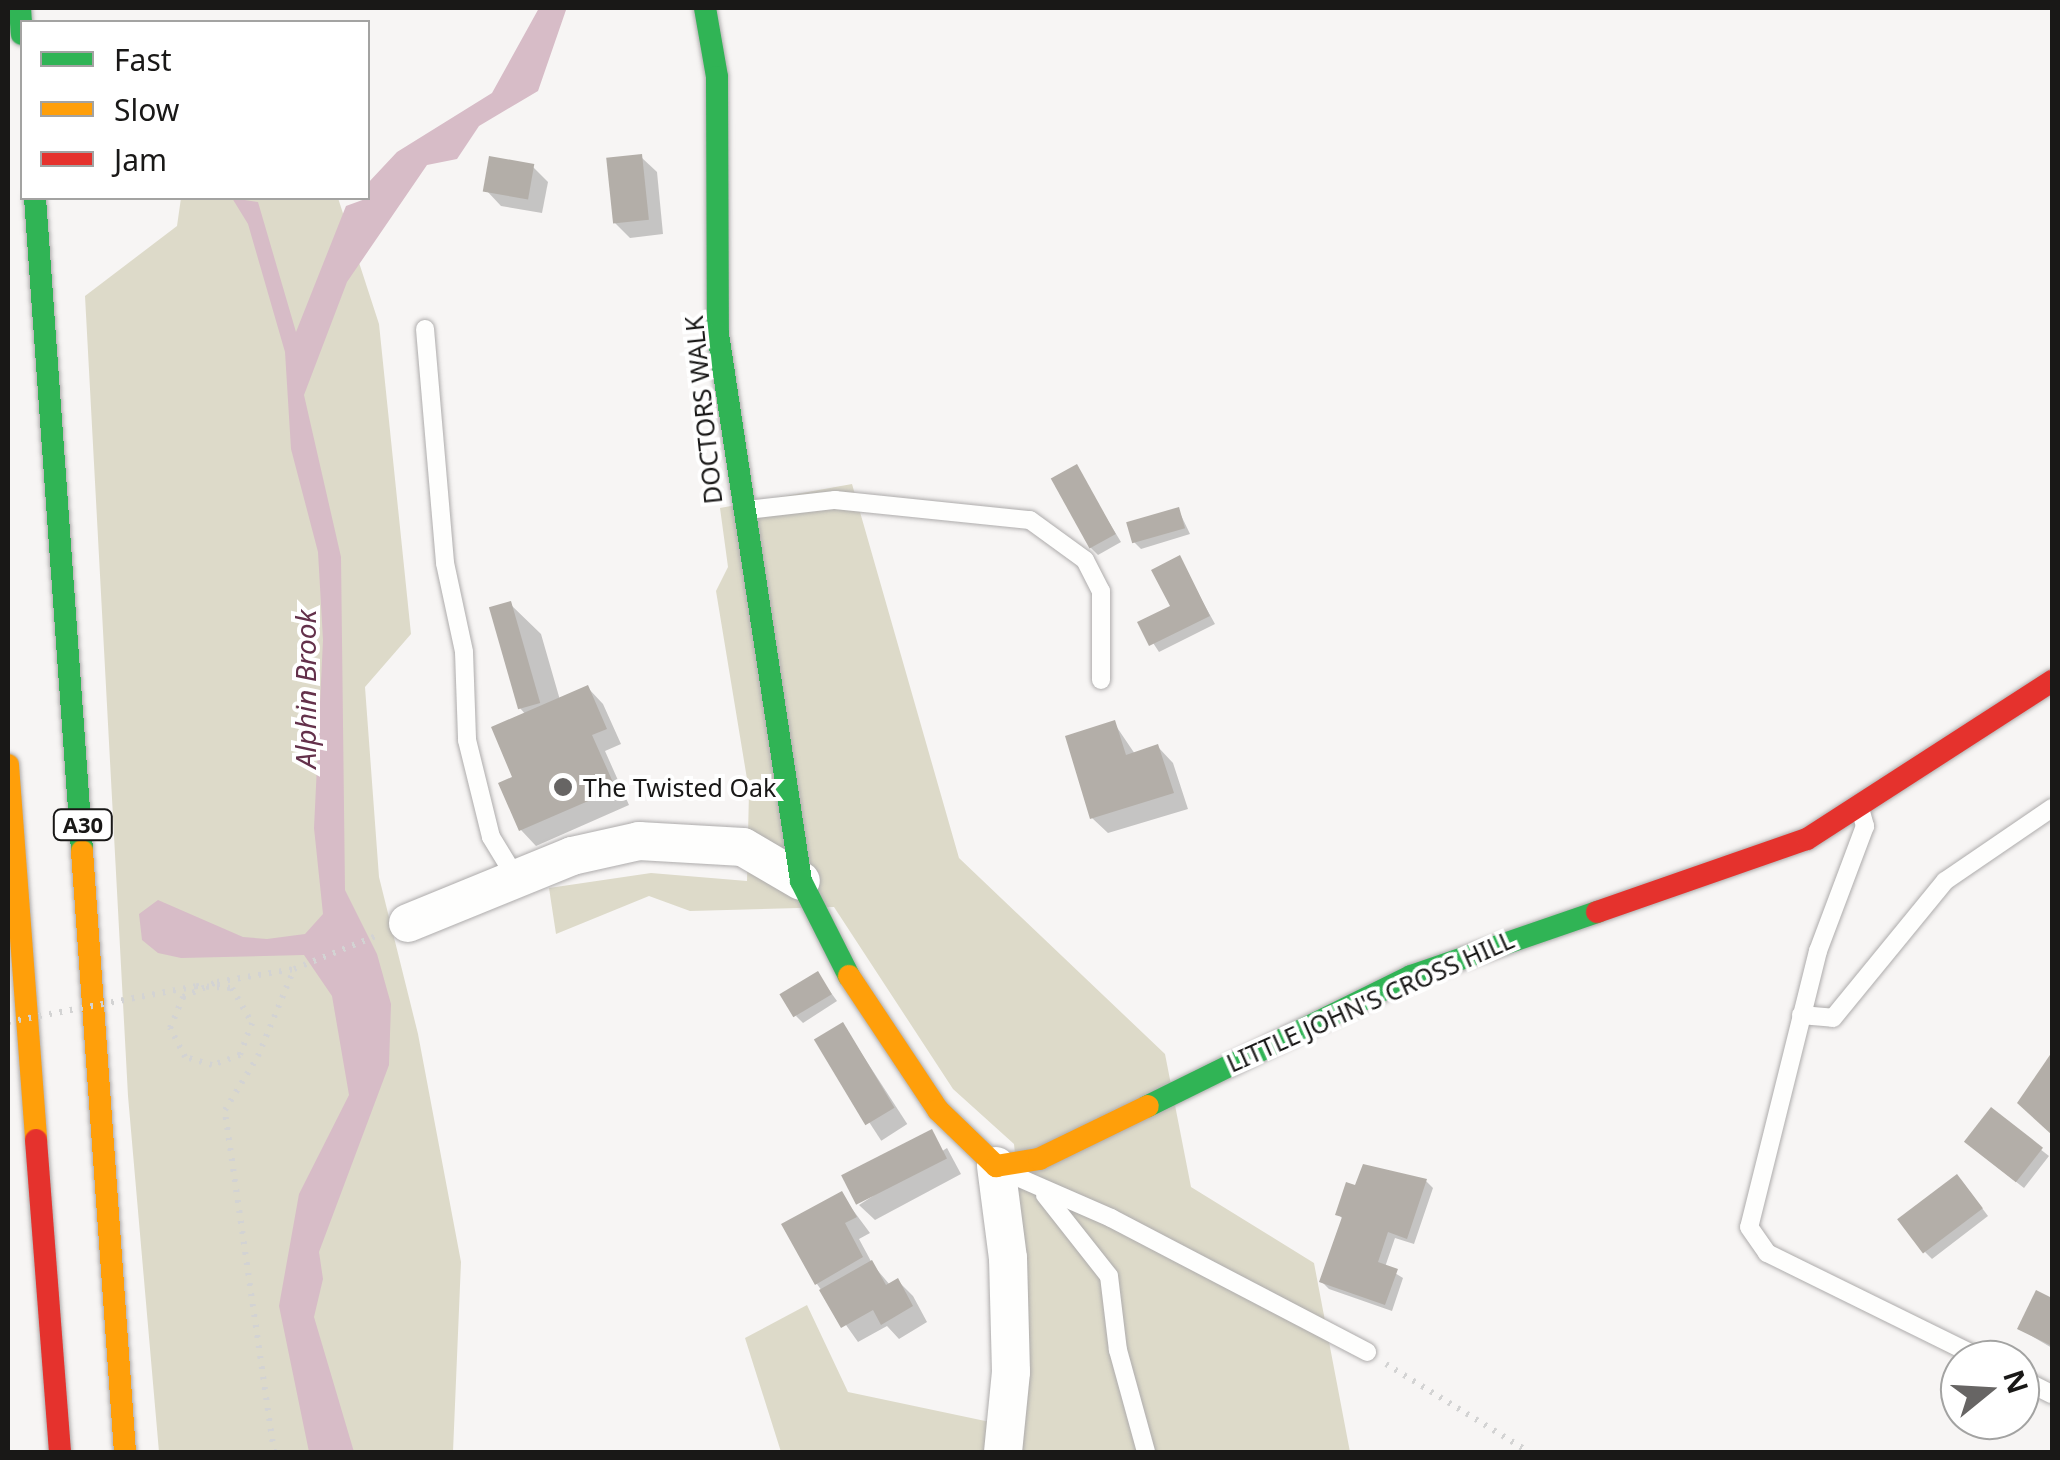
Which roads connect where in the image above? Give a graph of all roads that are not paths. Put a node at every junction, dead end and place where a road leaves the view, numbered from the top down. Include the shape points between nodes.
1 (705, 8) edge
2 (35, 200) edge
3 (426, 329) dead end
4 (742, 511) junction
5 (1101, 680) dead end
6 (2052, 681) edge
7 (8, 765) edge
8 (1858, 802) junction
9 (791, 804) junction
10 (2052, 808) edge
11 (743, 847) junction
12 (516, 878) junction
13 (801, 881) junction
14 (408, 923) dead end
15 (1801, 1015) junction
16 (1039, 1159) junction
17 (996, 1166) junction
18 (1040, 1190) junction
19 (1944, 1340) edge
20 (1367, 1352) road end
21 (60, 1452) edge
22 (125, 1452) edge
23 (1004, 1452) edge
24 (1146, 1452) edge

1 - 4 main road, DOCTORS WALK via 717,77 718,334
2 - 22 main road, A30
3 - 12 lane via 445,564 464,652 467,740 491,837
4 - 5 lane via 835,500 1030,520 1085,560 1101,590
4 - 9 main road, DOCTORS WALK
6 - 8 main road, LITTLE JOHN'S CROSS HILL via 1898,785
7 - 21 main road, A30
8 - 15 lane via 1865,826
8 - 16 main road, LITTLE JOHN'S CROSS HILL via 1807,839 1412,976
9 - 11 street
9 - 13 main road
10 - 15 lane via 1946,881 1834,1018
11 - 12 street via 639,841
11 - 13 street
12 - 14 street
13 - 17 main road via 831,949 938,1110
15 - 19 lane via 1749,1227 1756,1245
16 - 17 main road, LITTLE JOHN'S CROSS HILL
16 - 18 lane
17 - 18 lane
17 - 23 street via 1008,1258 1011,1372
18 - 20 lane via 1111,1218
18 - 24 lane via 1109,1276 1118,1350

